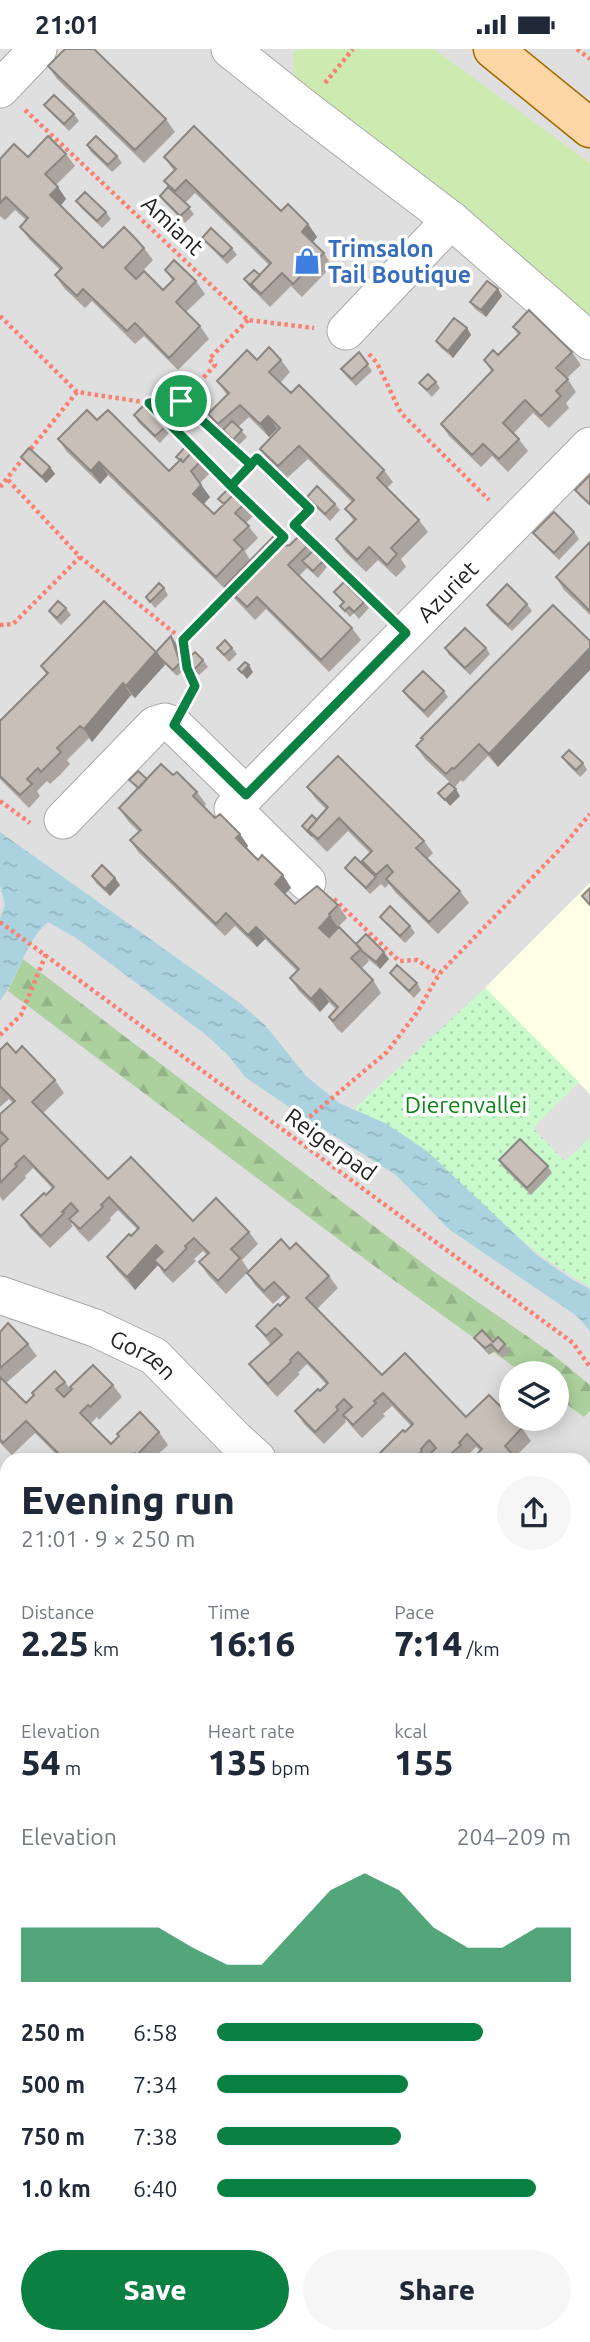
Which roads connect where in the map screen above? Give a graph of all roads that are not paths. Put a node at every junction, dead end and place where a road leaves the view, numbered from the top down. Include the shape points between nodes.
1 (38, 49) edge
2 (493, 49) edge
3 (239, 51) edge
4 (1, 89) edge
5 (590, 128) edge
6 (451, 220) junction
7 (346, 331) road end
8 (590, 341) edge
9 (590, 446) edge
10 (246, 795) junction
11 (63, 820) dead end
12 (307, 882) road end
13 (0, 1296) edge
14 (250, 1453) edge

1 - 4 street
2 - 5 main road
3 - 6 street via 304,108
6 - 7 street
6 - 8 street
9 - 10 street, Azuriet
10 - 11 street via 174,725 165,722 155,725
10 - 12 street via 233,809
13 - 14 street, Gorzen via 95,1328 153,1356

